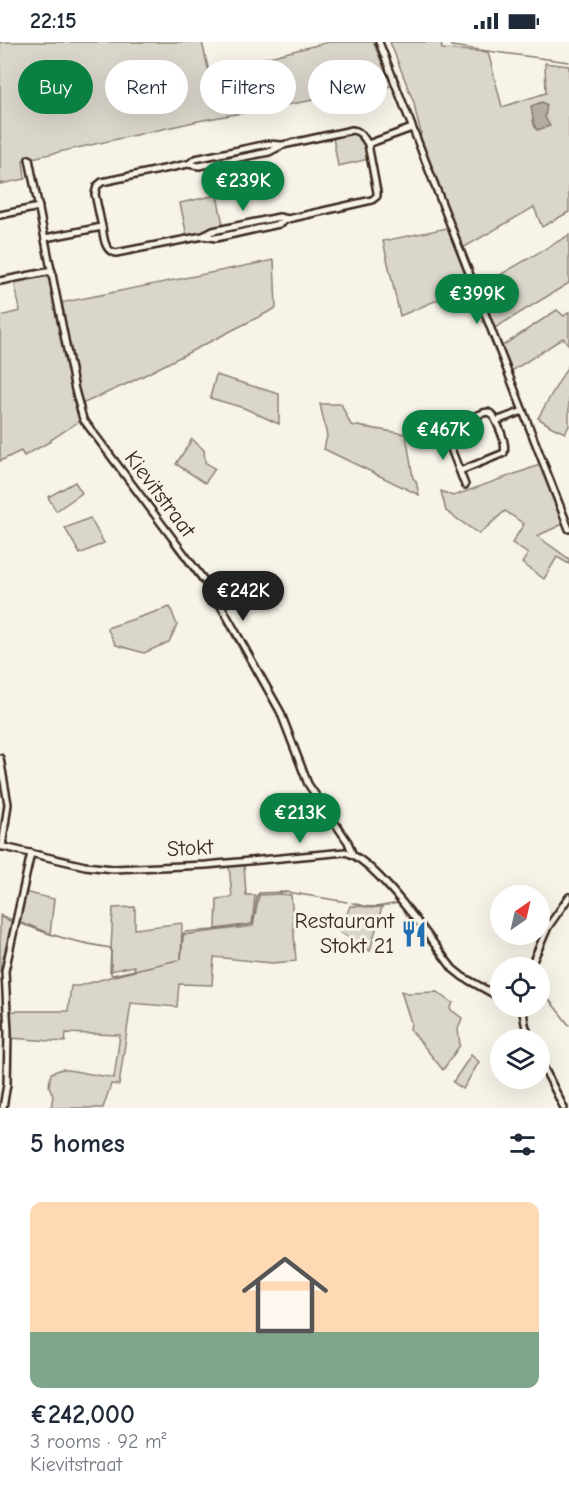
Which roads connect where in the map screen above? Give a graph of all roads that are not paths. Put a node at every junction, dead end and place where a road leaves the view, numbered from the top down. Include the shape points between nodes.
1 (379, 42) edge
2 (412, 128) junction
3 (368, 144) junction
4 (29, 159) dead end
5 (39, 207) junction
6 (0, 215) edge
7 (102, 227) junction
8 (45, 238) junction
9 (52, 271) junction
10 (0, 281) edge
11 (523, 411) junction
12 (496, 421) junction
13 (443, 428) junction
14 (432, 433) dead end
15 (460, 471) junction
16 (465, 485) dead end
17 (569, 529) edge
18 (0, 758) edge
19 (1, 847) edge
20 (352, 853) junction
21 (31, 854) junction
22 (569, 897) edge
23 (535, 957) edge
24 (490, 992) edge
25 (550, 1080) edge
26 (3, 1108) edge
27 (564, 1108) edge

1 - 2 street
2 - 3 street
2 - 11 street
3 - 7 street via 352,130 283,145 269,152 102,182 95,190
3 - 7 street via 377,196 372,200 216,238 203,236 116,254 108,249
4 - 5 street, Kievitstraat
5 - 6 street
5 - 8 street, Kievitstraat
7 - 8 street
8 - 9 street, Kievitstraat
9 - 10 street
9 - 20 street, Kievitstraat via 83,419 215,595 280,711 308,784
11 - 12 street
11 - 17 street
12 - 13 street via 488,412
12 - 15 street via 504,453
13 - 14 street
13 - 15 street
15 - 16 street
18 - 19 street via 8,804
19 - 21 street, Stokt
20 - 21 street, Stokt via 113,869
20 - 24 street via 385,882 453,969
21 - 26 street via 5,971 8,1033
22 - 23 street via 548,927
25 - 27 street

